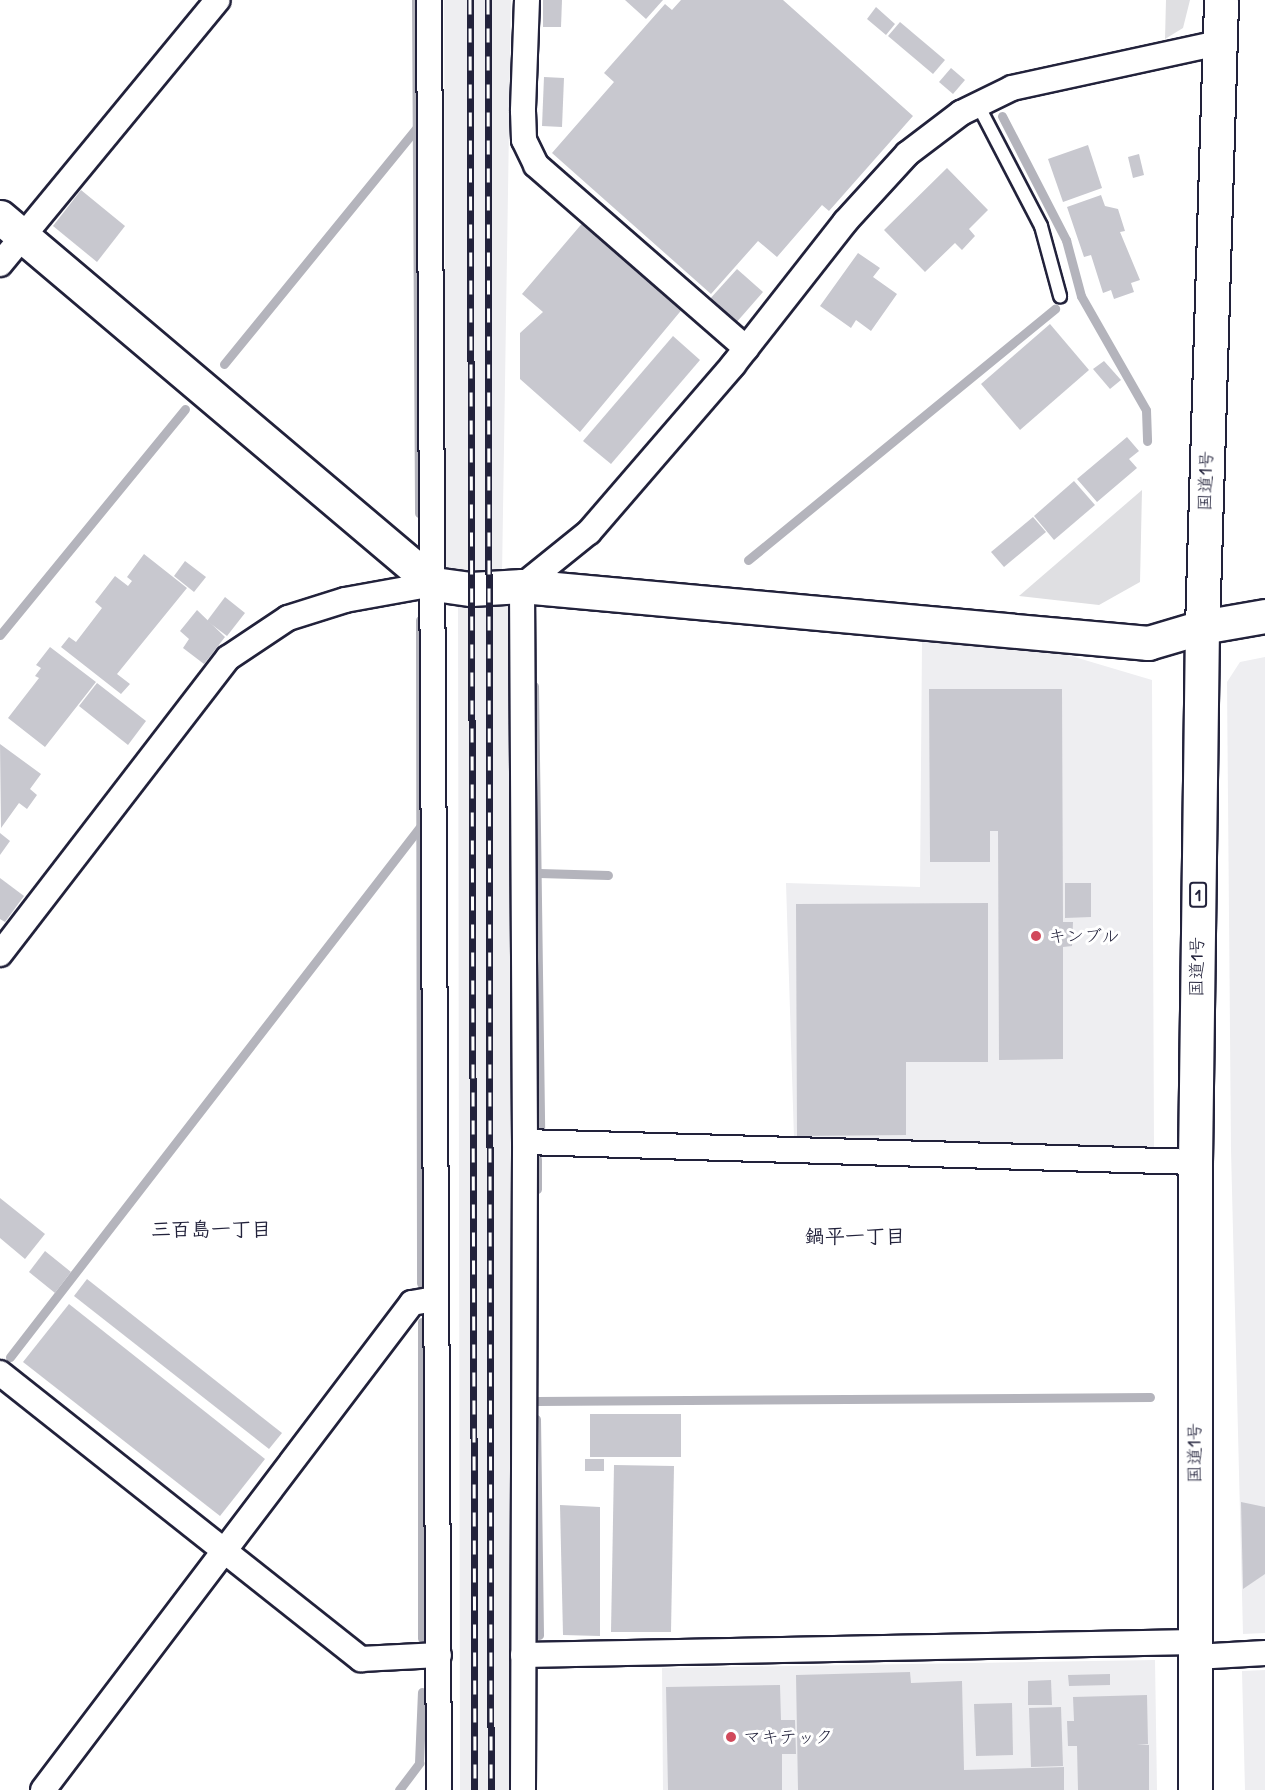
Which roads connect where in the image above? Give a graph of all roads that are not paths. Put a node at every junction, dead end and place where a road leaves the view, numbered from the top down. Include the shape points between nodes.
1 (218, 0) edge
2 (429, 0) edge
3 (527, 0) edge
4 (1221, 0) edge
5 (1218, 43) junction
6 (978, 105) junction
7 (12, 227) edge
8 (0, 264) edge
9 (1060, 296) dead end
10 (746, 348) junction
11 (434, 584) junction
12 (522, 586) junction
13 (1265, 616) edge
14 (1202, 627) junction
15 (0, 954) edge
16 (525, 1142) junction
17 (1195, 1162) junction
18 (435, 1299) junction
19 (0, 1373) edge
20 (224, 1549) junction
21 (1195, 1649) junction
22 (1265, 1653) edge
23 (439, 1655) junction
24 (523, 1655) junction
25 (43, 1790) edge
26 (439, 1790) edge
27 (523, 1790) edge
28 (1196, 1790) edge

1 - 7 street
2 - 11 street
3 - 10 street via 523,111 525,140 536,165
4 - 5 main road, 国道1号 / 1
5 - 6 street via 1012,88
5 - 14 main road, 国道1号 / 1
6 - 9 lane via 1041,226
6 - 10 street via 907,154 845,222
7 - 8 street
7 - 11 main road
10 - 12 street via 589,532
11 - 12 main road via 471,589
11 - 15 street via 345,600 288,618 228,658
11 - 18 street
12 - 14 main road via 1148,643
12 - 16 street
13 - 14 main road
14 - 17 main road, 国道1号 / 1
16 - 17 street
16 - 24 street
17 - 21 main road, 国道1号 / 1
18 - 20 street via 412,1303
18 - 23 street
19 - 20 street
20 - 23 street via 361,1659
20 - 25 street
21 - 22 street
21 - 24 street
21 - 28 main road, 国道1号 / 1
23 - 26 street
24 - 27 street

